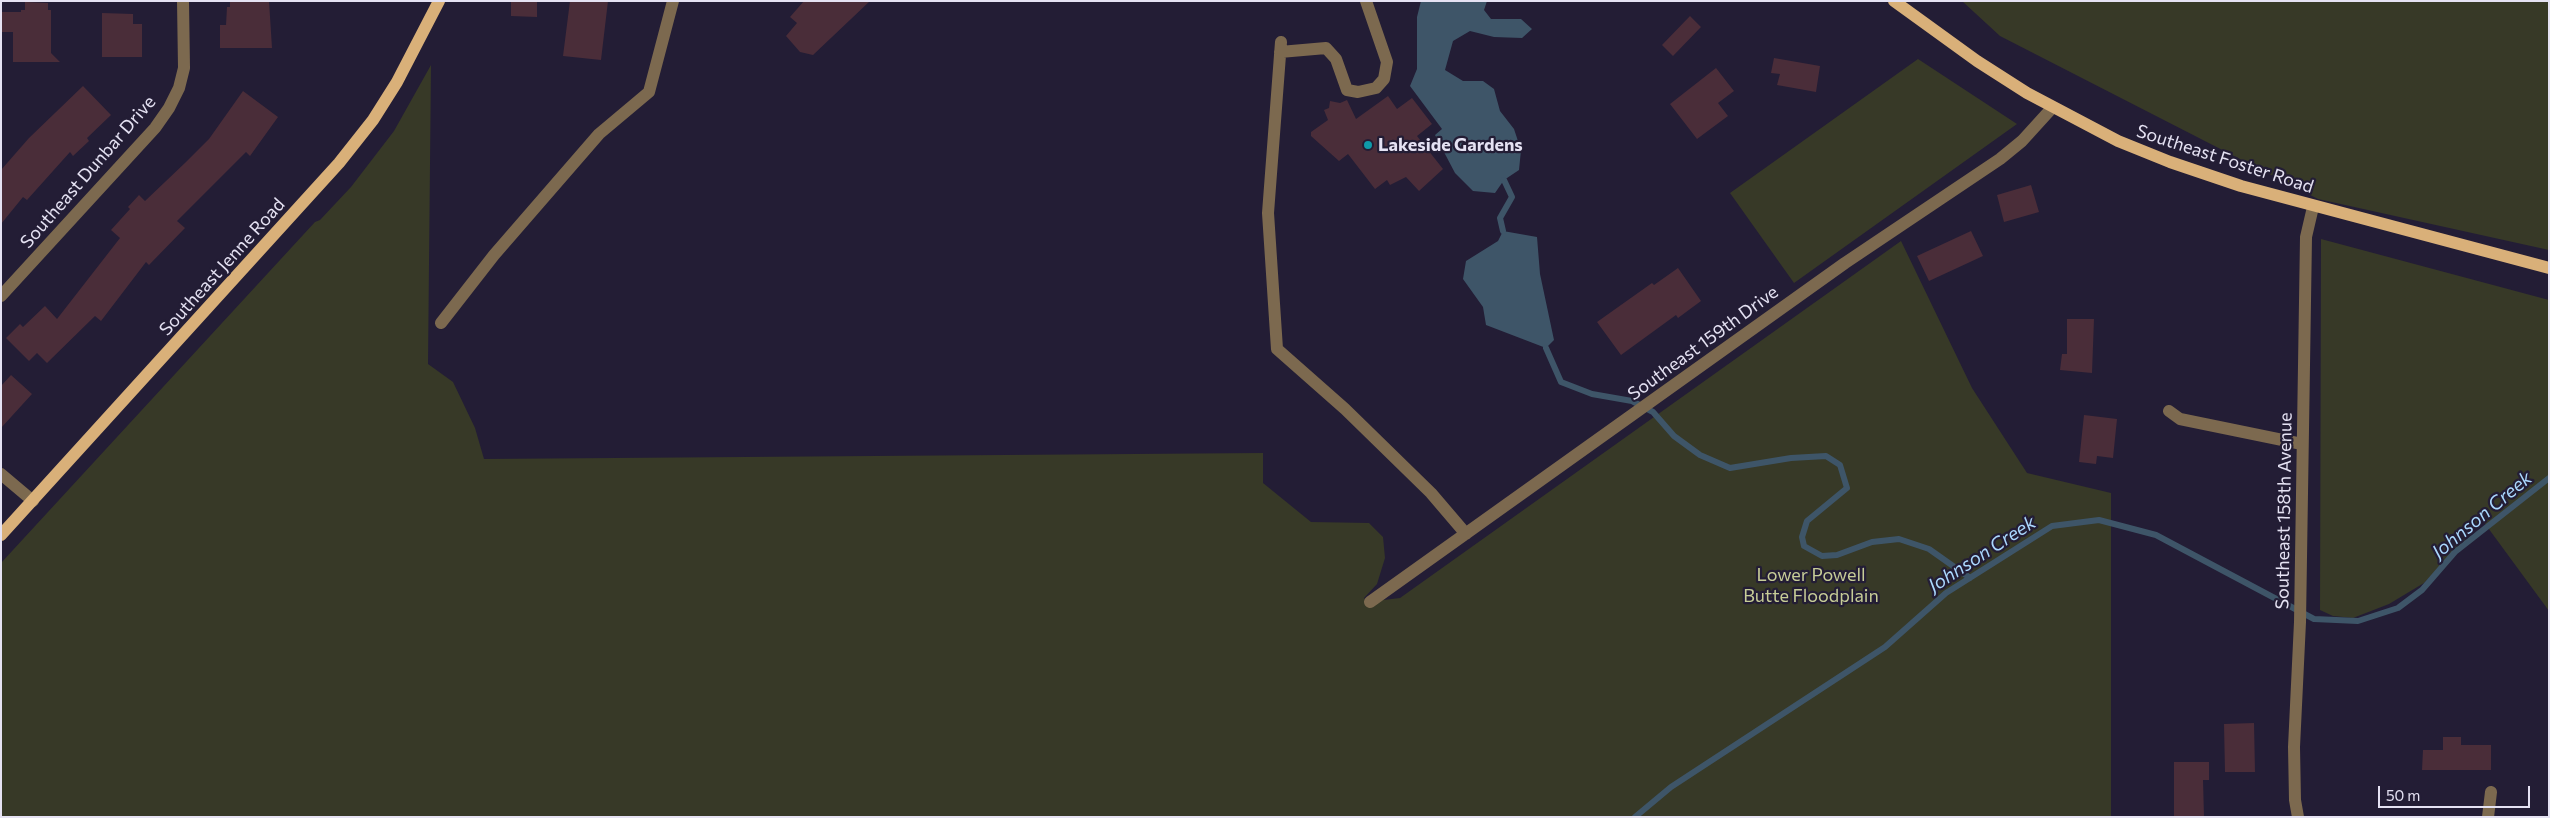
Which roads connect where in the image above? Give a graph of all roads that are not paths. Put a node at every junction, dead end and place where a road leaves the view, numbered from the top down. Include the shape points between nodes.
1 (183, 1) edge
2 (439, 1) edge
3 (673, 1) edge
4 (1366, 1) edge
5 (1894, 1) edge
6 (2052, 108) junction
7 (2313, 207) junction
8 (2549, 268) edge
9 (1, 296) edge
10 (441, 323) dead end
11 (2169, 411) dead end
12 (2302, 444) junction
13 (1, 474) edge
14 (33, 502) junction
15 (1466, 534) junction
16 (1, 535) edge
17 (1370, 602) dead end
18 (2491, 792) dead end
19 (2298, 817) edge
20 (2488, 817) edge

1 - 9 street, Southeast Dunbar Drive via 184,68 169,108 155,128
2 - 14 main road, Southeast Jenne Road via 397,82 373,120 339,163
3 - 10 street via 649,92 600,134 494,254
4 - 15 street via 1386,62 1384,78 1376,88 1358,92 1347,90 1336,59 1326,48 1281,47 1268,213 1278,349 1431,493
5 - 6 main road, Southeast Foster Road via 1977,61
6 - 7 main road, Southeast Foster Road via 2118,141 2170,162
6 - 15 street, Southeast 159th Drive via 2022,141 2000,159 1845,263
7 - 8 main road, Southeast Foster Road
7 - 12 street, Southeast 158th Avenue via 2306,230
11 - 12 street via 2180,419
12 - 19 street, Southeast 158th Avenue via 2300,622 2294,747 2294,800
13 - 14 street
14 - 16 main road, Southeast Jenne Road
15 - 17 street, Southeast 159th Drive
18 - 20 street

